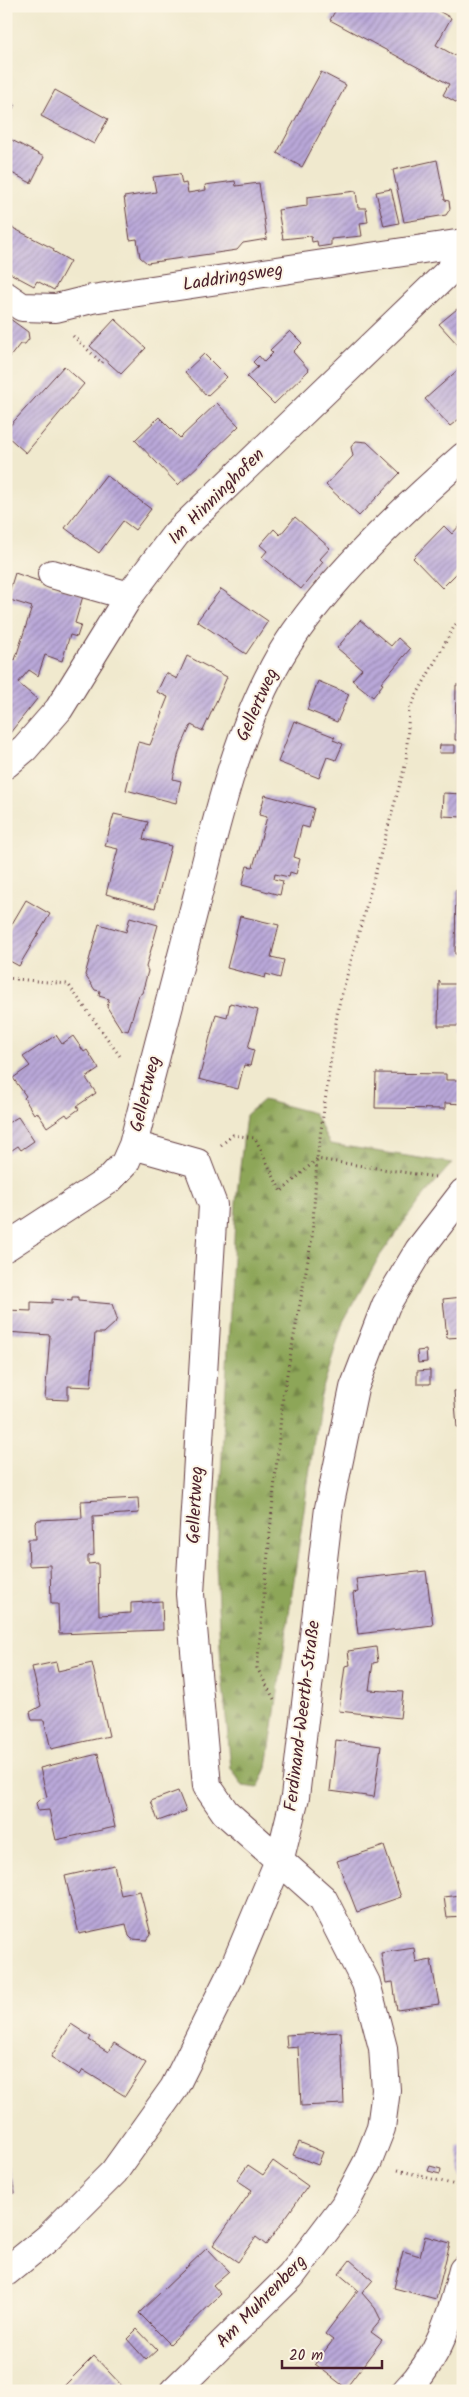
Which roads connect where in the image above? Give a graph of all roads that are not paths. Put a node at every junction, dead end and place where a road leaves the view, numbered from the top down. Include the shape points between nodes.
1 (463, 243) edge
2 (463, 258) edge
3 (6, 296) edge
4 (463, 457) edge
5 (52, 574) dead end
6 (129, 596) junction
7 (6, 764) edge
8 (133, 1145) junction
9 (463, 1193) edge
10 (6, 1247) edge
11 (280, 1858) junction
12 (463, 2270) edge
13 (6, 2272) edge
14 (174, 2391) edge
15 (406, 2391) edge

1 - 3 street, Laddringsweg via 92,299 56,308 22,306
2 - 6 street, Im Hinninghofen via 176,534
4 - 8 street, Gellertweg via 336,583 300,626 255,704 228,778
5 - 6 street
6 - 7 street, Im Hinninghofen via 59,709 25,748
8 - 10 street via 125,1163 109,1180
8 - 11 street, Gellertweg via 197,1163 213,1205 190,1594 207,1786 225,1812
9 - 11 street, Ferdinand-Weerth-Straße via 419,1250 386,1305 354,1388 329,1508 295,1797
11 - 13 street, Ferdinand-Weerth-Straße via 234,1968 174,2088 114,2172 48,2238
11 - 14 street, Am Muhrenberg via 323,1899 366,1983 383,2048 386,2090 381,2128 344,2206 292,2276
12 - 15 street via 452,2315 434,2354

